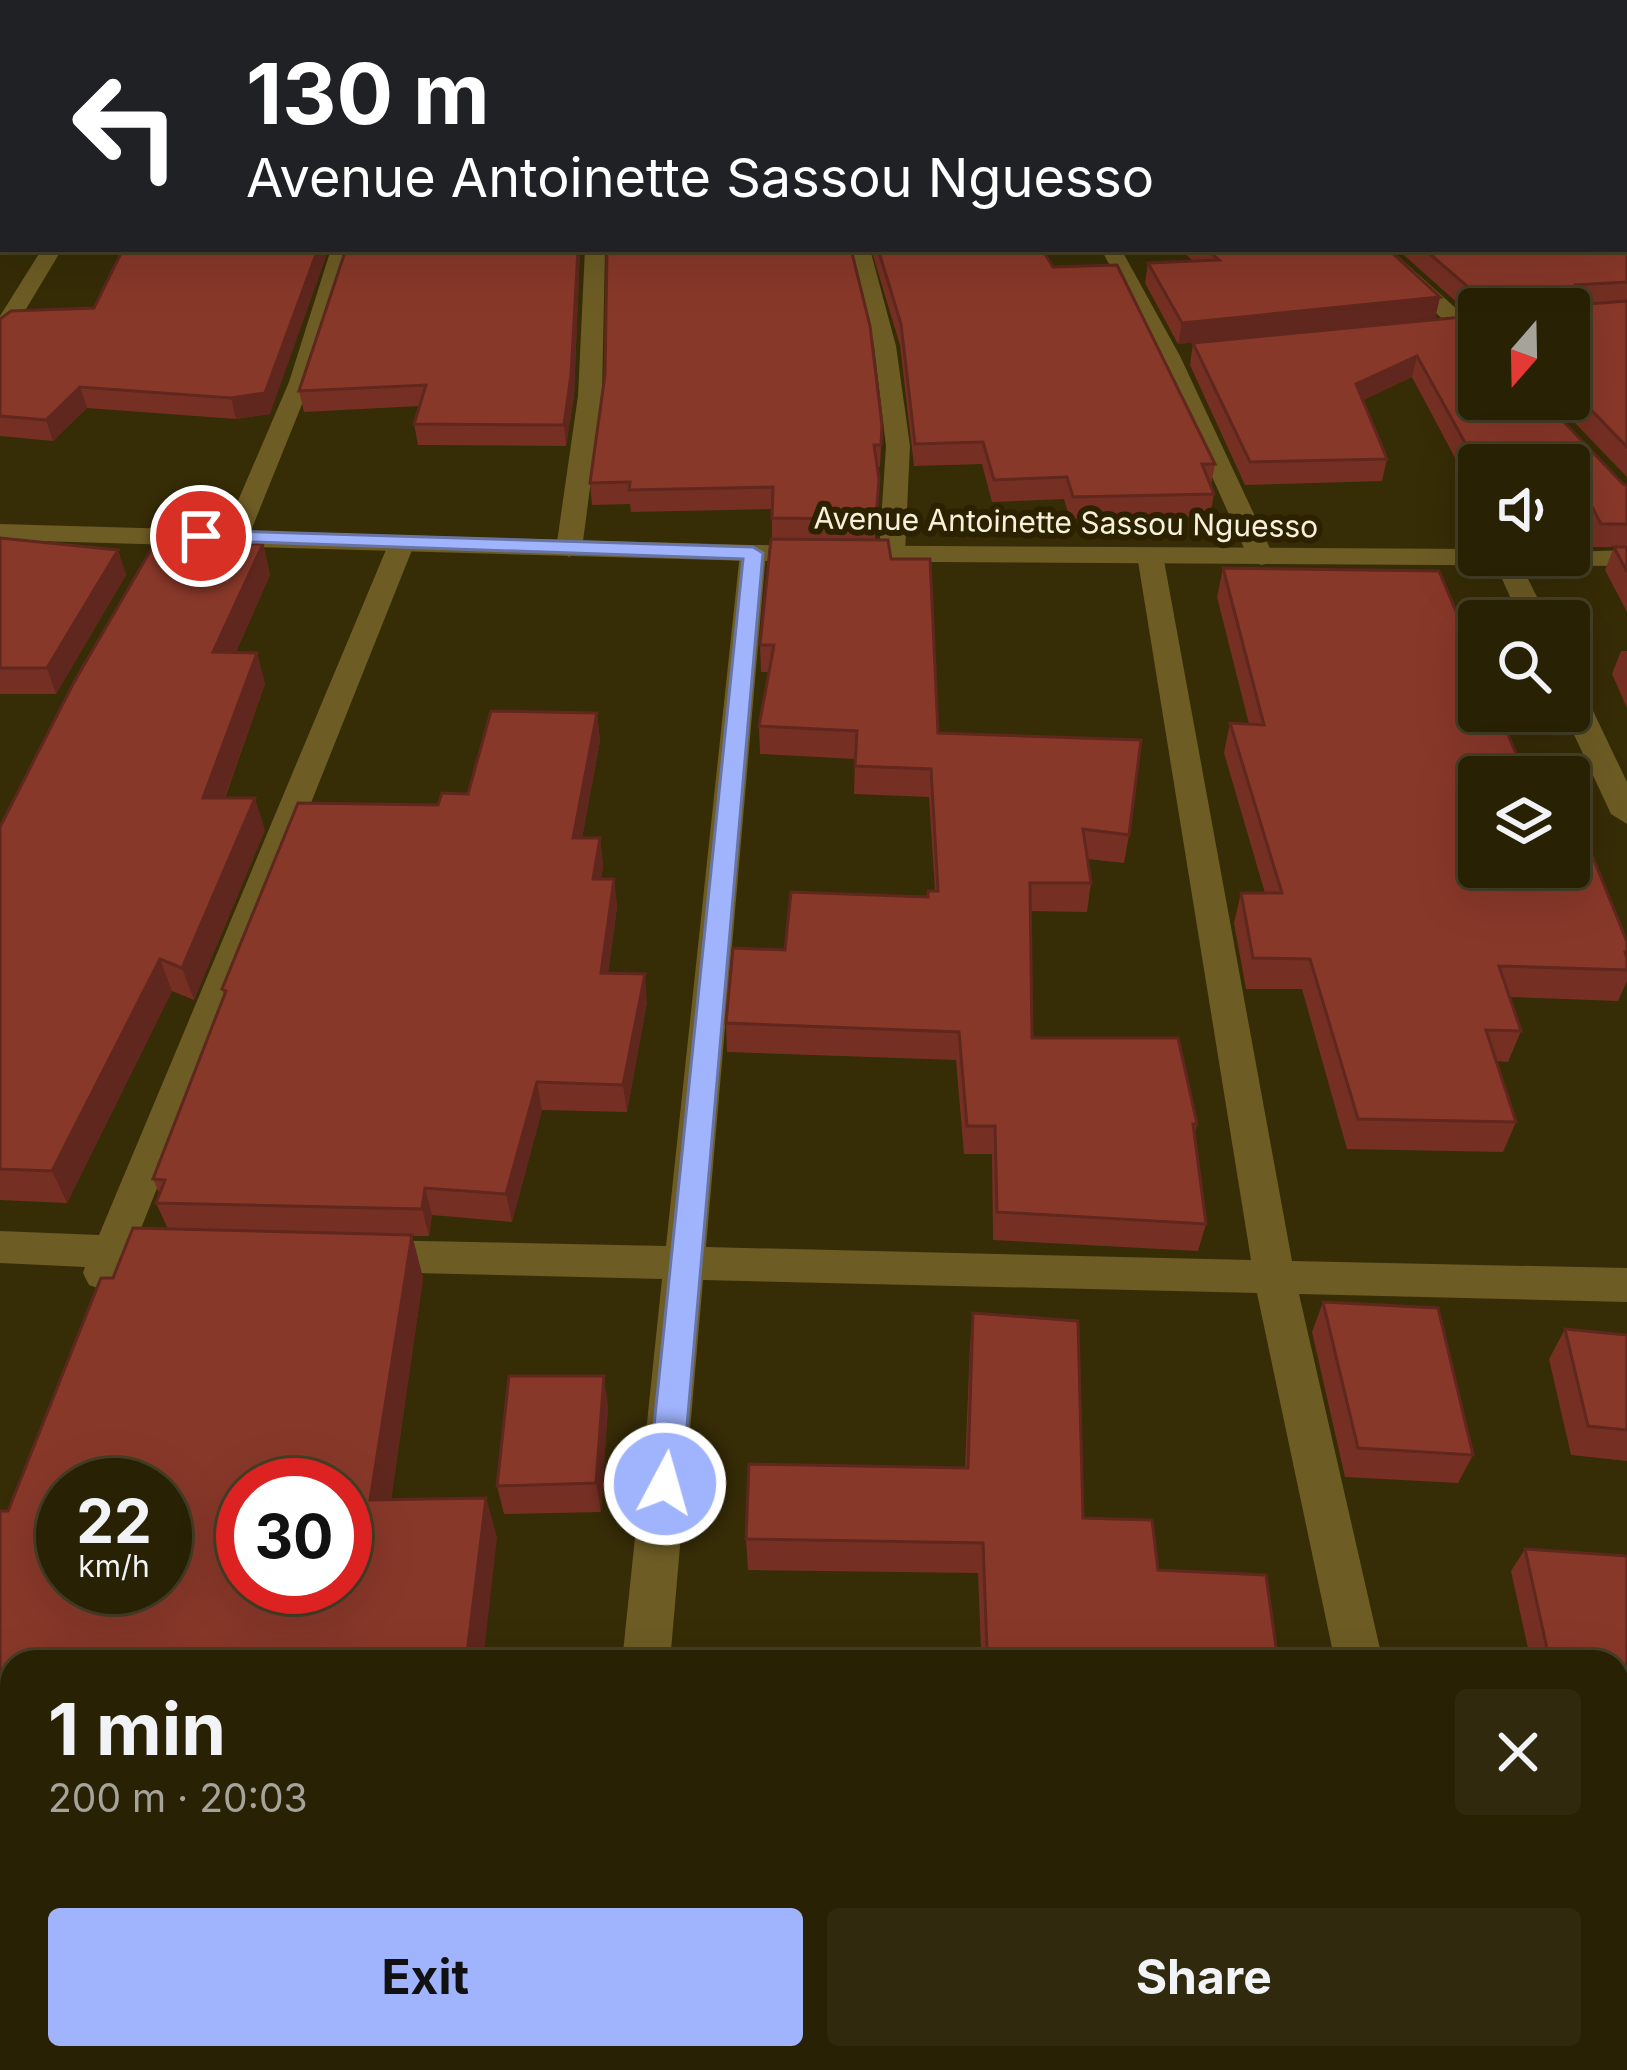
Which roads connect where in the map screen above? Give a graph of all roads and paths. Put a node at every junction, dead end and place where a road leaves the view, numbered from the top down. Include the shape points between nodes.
1 (50, 252) edge
2 (340, 252) edge
3 (595, 252) edge
4 (861, 252) edge
5 (1113, 252) edge
6 (1382, 252) edge
7 (1458, 316) edge
8 (1458, 330) edge
9 (1419, 331) edge
10 (0, 334) edge
11 (0, 532) edge
12 (168, 534) junction
13 (235, 538) junction
14 (401, 545) junction
15 (569, 549) junction
16 (753, 553) junction
17 (892, 553) junction
18 (1150, 555) junction
19 (1262, 557) junction
20 (1627, 558) edge
21 (1458, 559) edge
22 (1590, 559) edge
23 (146, 573) edge
24 (1588, 732) edge
25 (1627, 814) edge
26 (0, 1246) edge
27 (111, 1253) junction
28 (203, 1254) edge
29 (342, 1256) edge
30 (688, 1261) junction
31 (1275, 1280) junction
32 (1627, 1285) edge
33 (94, 1296) edge
34 (647, 1650) edge
35 (1356, 1650) edge

1 - 10 street
2 - 13 street via 300,382
3 - 15 street via 590,396
4 - 17 street via 885,346 898,446
5 - 19 street via 1180,355
6 - 7 street
8 - 9 street
11 - 12 street, Avenue Antoinette Sassou Nguesso
12 - 13 street, Avenue Antoinette Sassou Nguesso
12 - 23 street
13 - 14 street, Avenue Antoinette Sassou Nguesso
14 - 15 street, Avenue Antoinette Sassou Nguesso
14 - 27 street
15 - 16 street, Avenue Antoinette Sassou Nguesso
16 - 17 street, Avenue Antoinette Sassou Nguesso
16 - 30 street
17 - 18 street, Avenue Antoinette Sassou Nguesso
18 - 19 street, Avenue Antoinette Sassou Nguesso
18 - 31 street
19 - 21 street, Avenue Antoinette Sassou Nguesso
20 - 22 street, Avenue Antoinette Sassou Nguesso
24 - 25 street
26 - 27 street
27 - 28 street
27 - 33 street
29 - 30 street
30 - 31 street
30 - 34 street
31 - 32 street
31 - 35 street

